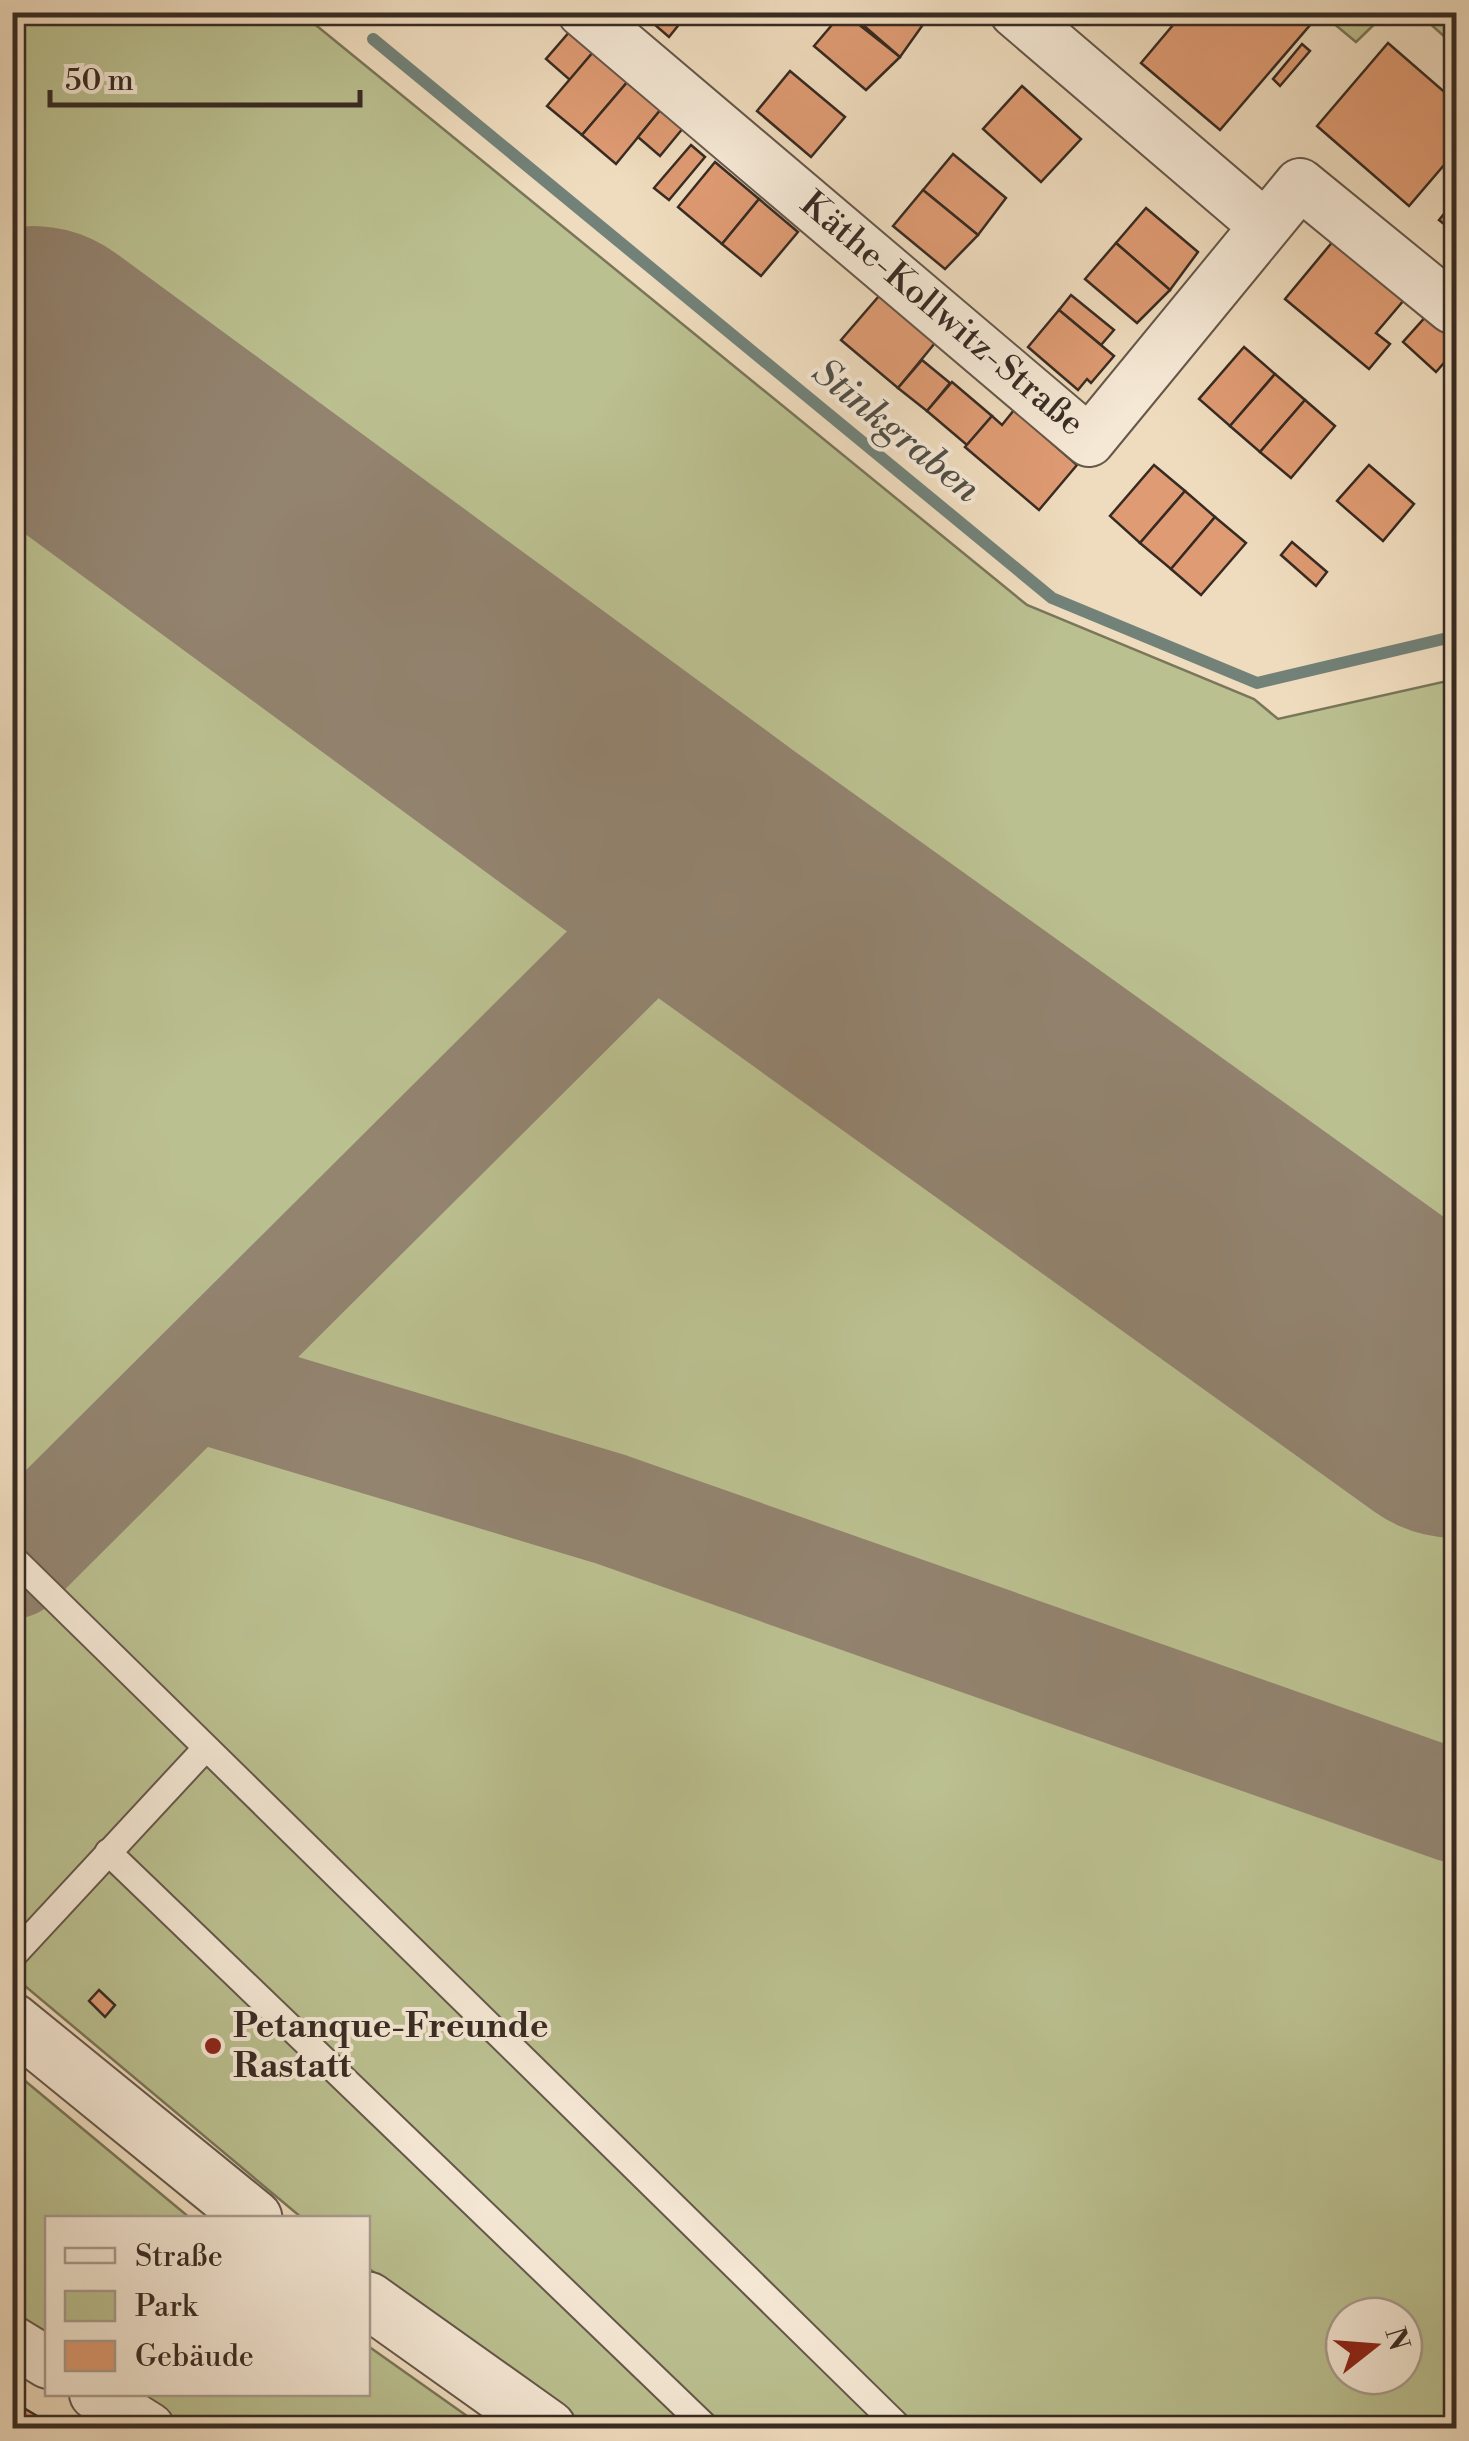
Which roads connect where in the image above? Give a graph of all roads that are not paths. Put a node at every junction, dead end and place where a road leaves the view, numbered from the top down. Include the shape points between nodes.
1 (584, 12) edge
2 (1015, 12) edge
3 (1264, 225) junction
4 (1456, 303) edge
5 (12, 1557) edge
6 (206, 1749) junction
7 (108, 1852) junction
8 (12, 1957) edge
9 (12, 2021) edge
10 (252, 2216) edge
11 (370, 2301) edge
12 (12, 2341) edge
13 (45, 2361) edge
14 (97, 2396) edge
15 (149, 2428) edge
16 (548, 2428) edge
17 (707, 2428) edge
18 (900, 2428) edge

1 - 3 street, Käthe-Kollwitz-Straße via 1089,441
2 - 3 street
3 - 4 street via 1300,184 1452,308
5 - 6 lane
6 - 7 lane
6 - 18 lane
7 - 8 lane
7 - 17 lane
9 - 10 street
11 - 16 street
12 - 13 street
14 - 15 street

